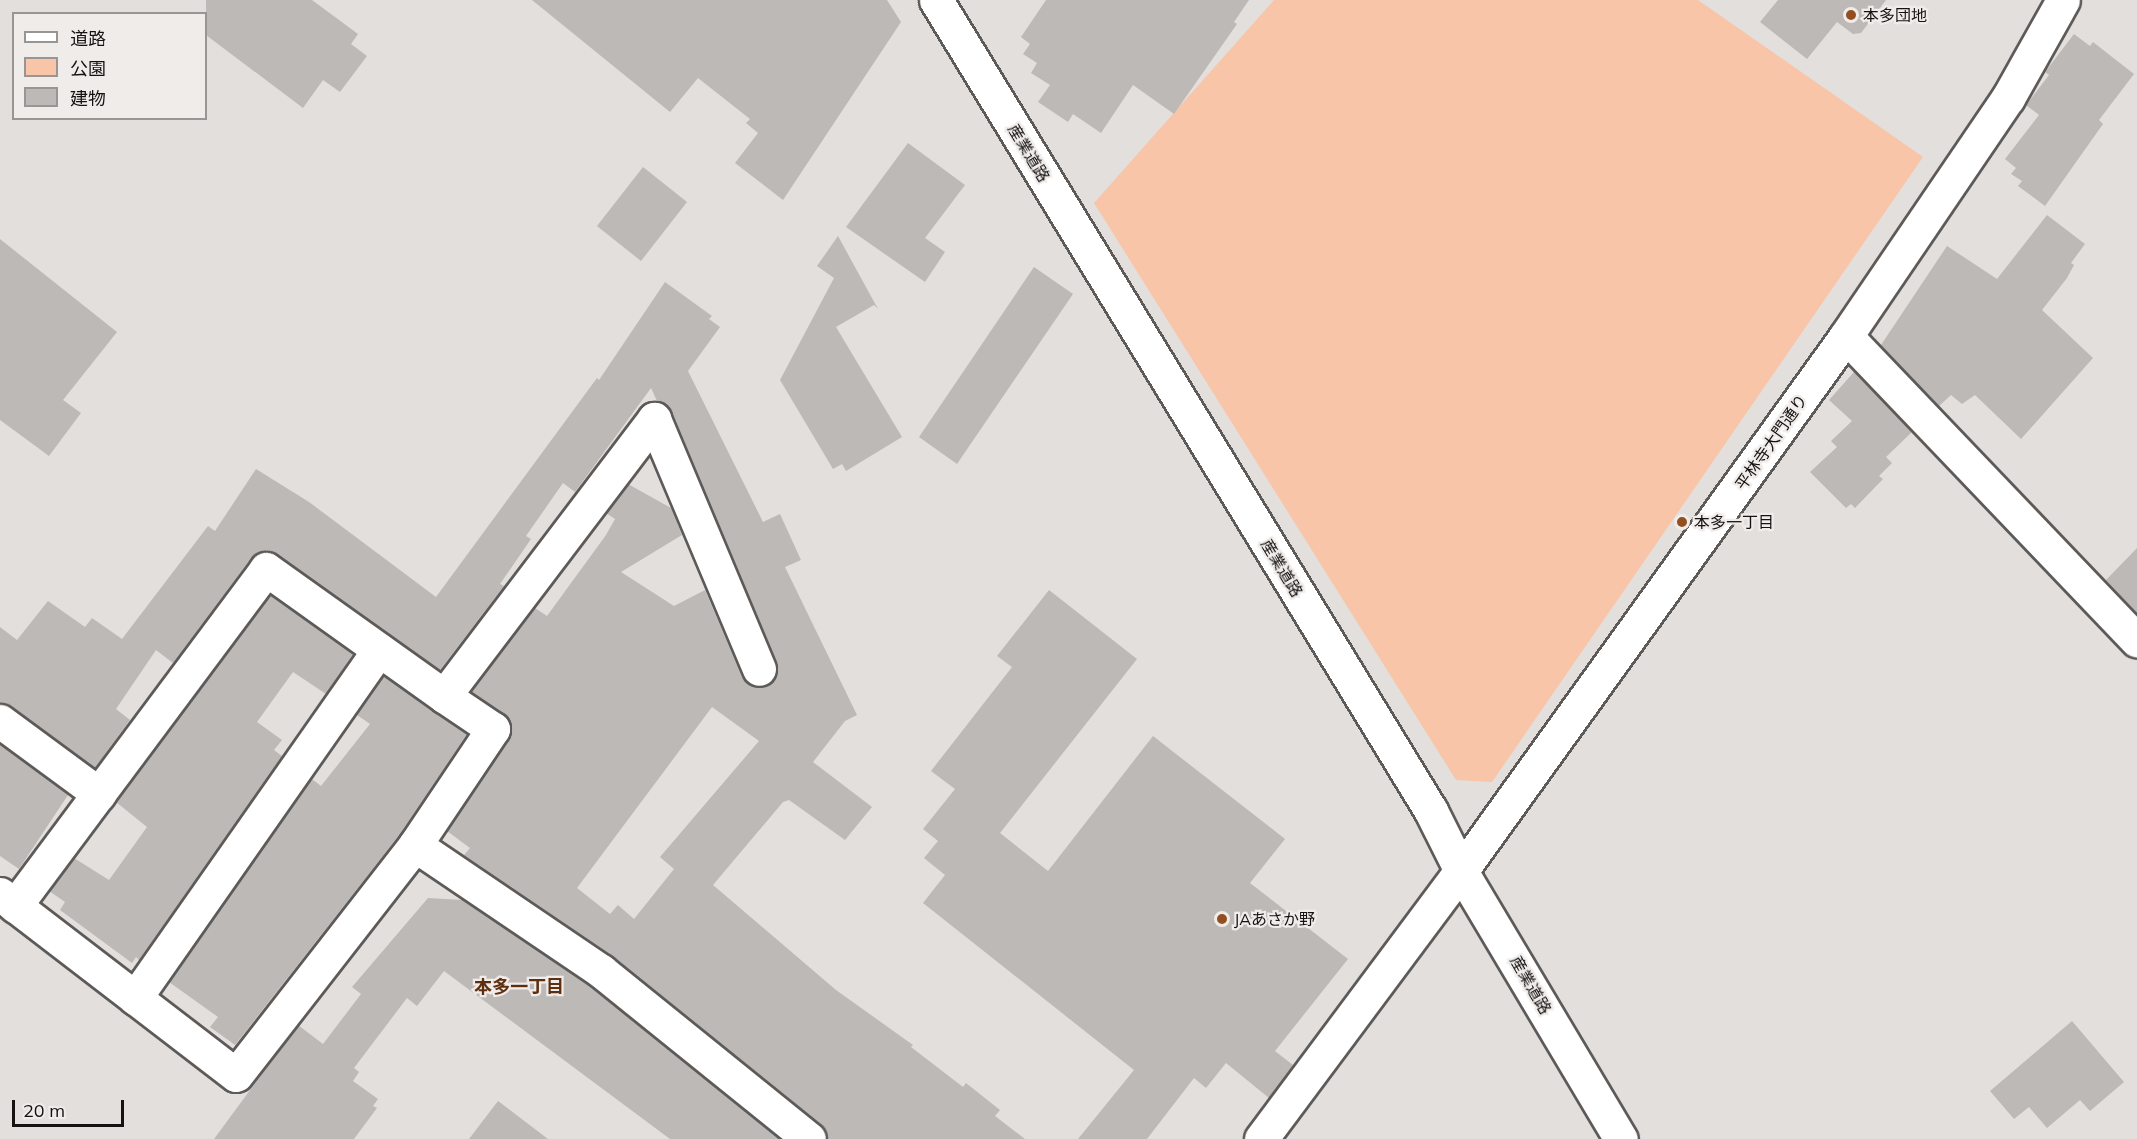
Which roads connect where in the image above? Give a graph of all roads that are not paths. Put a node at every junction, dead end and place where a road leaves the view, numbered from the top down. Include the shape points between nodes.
1 (936, 0) edge
2 (2063, 0) edge
3 (1846, 336) junction
4 (2137, 640) edge
5 (378, 650) junction
6 (759, 669) dead end
7 (444, 696) junction
8 (0, 721) edge
9 (99, 794) junction
10 (415, 845) junction
11 (1461, 871) junction
12 (7, 900) edge
13 (135, 998) junction
14 (809, 1139) edge
15 (1261, 1139) edge
16 (1621, 1139) edge

1 - 11 street, 産業道路 via 1431,811
2 - 3 street, 平林寺大門通り via 2008,98
3 - 4 street
3 - 11 street, 平林寺大門通り
5 - 7 street
5 - 9 street via 266,569
5 - 13 street
6 - 7 street via 654,419
7 - 10 street via 494,729
8 - 9 street
9 - 12 street
10 - 13 street via 236,1075
10 - 14 street via 601,971
11 - 15 street, 平林寺大門通り
11 - 16 street, 産業道路
12 - 13 street

